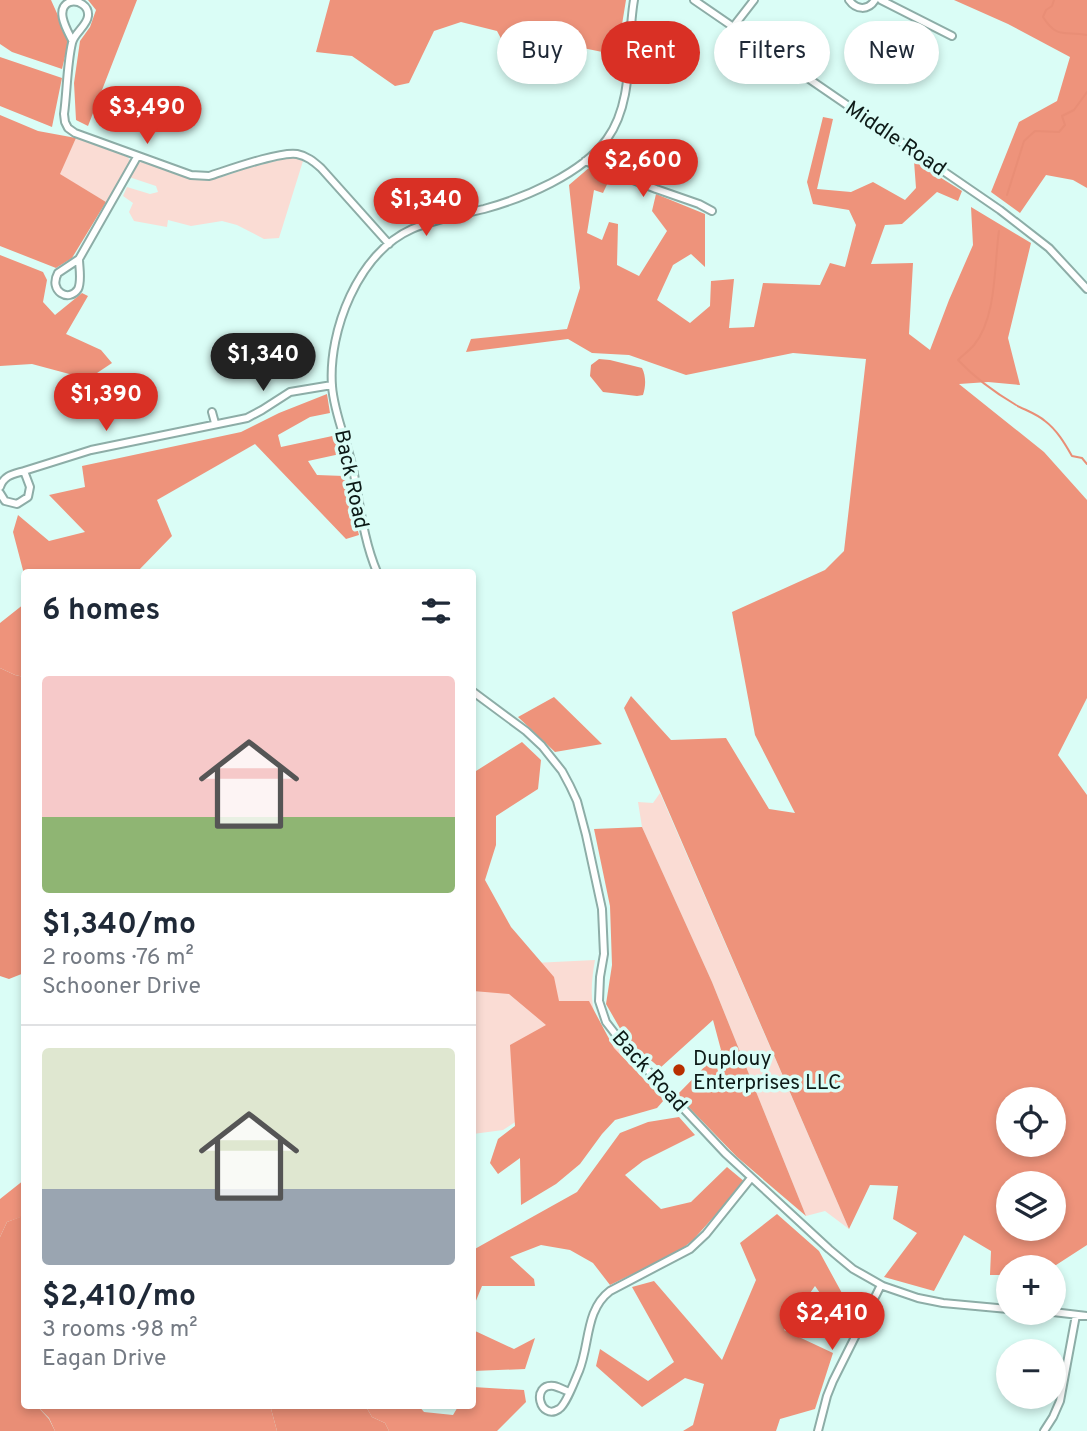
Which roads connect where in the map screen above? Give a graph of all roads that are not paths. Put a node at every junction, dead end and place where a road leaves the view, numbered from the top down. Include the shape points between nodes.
1 (634, 0) edge
2 (694, 0) edge
3 (754, 0) edge
4 (849, 0) edge
5 (875, 0) edge
6 (881, 0) edge
7 (724, 21) edge
8 (738, 21) edge
9 (952, 36) dead end
10 (72, 40) junction
11 (816, 84) edge
12 (137, 156) junction
13 (585, 161) junction
14 (712, 211) dead end
15 (389, 244) junction
16 (79, 259) junction
17 (1087, 289) edge
18 (332, 385) junction
19 (212, 412) dead end
20 (215, 424) junction
21 (24, 471) junction
22 (0, 487) edge
23 (0, 493) edge
24 (376, 569) edge
25 (476, 694) edge
26 (751, 1178) junction
27 (881, 1285) junction
28 (996, 1307) edge
29 (1066, 1314) edge
30 (1076, 1315) junction
31 (1087, 1316) edge
32 (569, 1392) junction
33 (818, 1431) edge
34 (1044, 1431) edge

1 - 13 street, Back Road via 623,105 607,139
2 - 7 street, Middle Road
3 - 8 street
4 - 5 street via 863,8
6 - 9 street
10 - 10 street via 88,18 88,9 78,1 66,4 62,12
10 - 12 street via 64,114 68,128
11 - 17 street, Middle Road via 1000,210 1043,243
12 - 15 street via 199,177 295,153 321,168
12 - 16 street
13 - 14 street
13 - 15 street, Back Road via 534,191 420,226
15 - 18 street, Back Road via 363,272 350,297 335,348
16 - 16 street via 55,277 54,285 62,294 77,289
18 - 20 street via 290,392 254,415
18 - 24 street, Back Road
19 - 20 street
20 - 21 street via 91,450
21 - 22 street via 7,477
21 - 23 street via 30,487 24,501 9,503
25 - 26 street, Back Road via 542,746 577,801 603,909 604,954 598,990 606,1022
26 - 27 street, Back Road via 853,1269
26 - 32 street via 691,1249 599,1300
27 - 28 street, Back Road via 933,1301
27 - 33 street via 833,1381
29 - 30 street
30 - 31 street
30 - 34 street via 1060,1401
32 - 32 street via 558,1410 546,1410 540,1404 539,1395 548,1386

